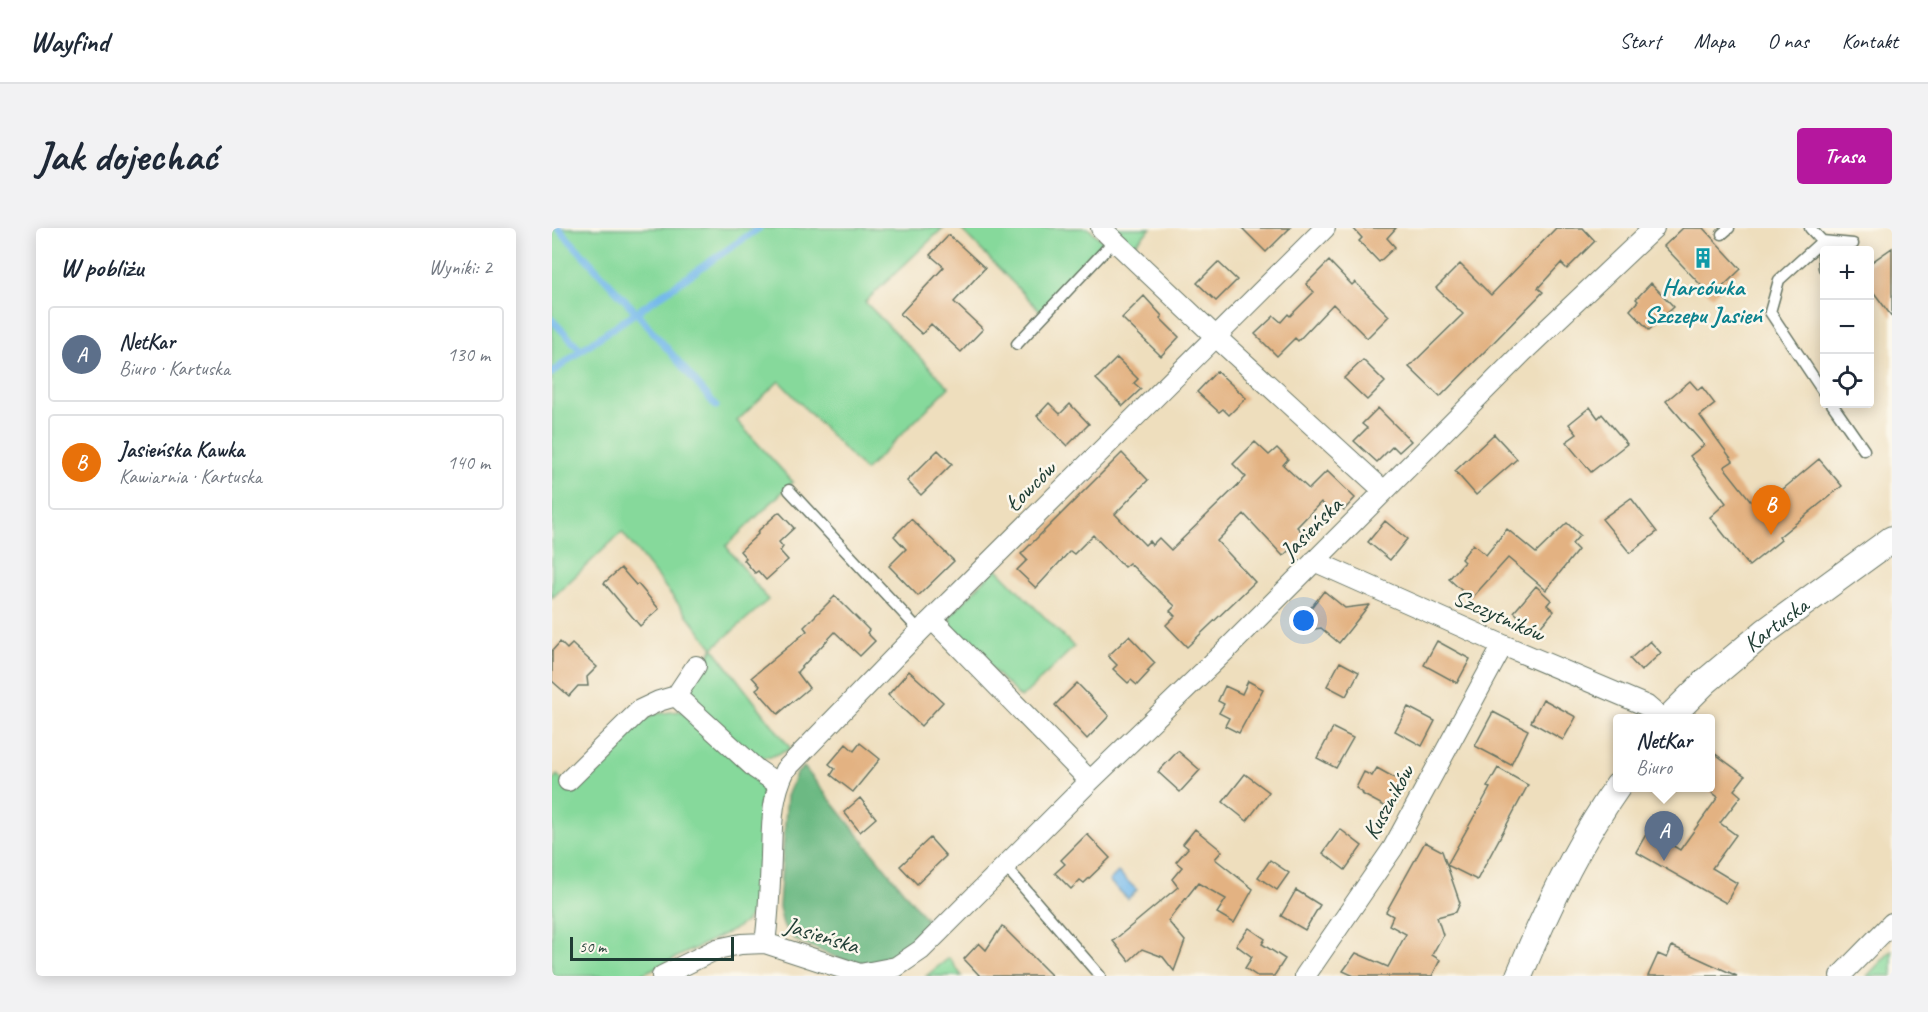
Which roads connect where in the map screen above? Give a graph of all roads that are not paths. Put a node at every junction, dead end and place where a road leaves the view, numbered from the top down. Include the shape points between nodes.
1 (1324, 228) edge
2 (1654, 228) edge
3 (1810, 228) edge
4 (1108, 235) edge
5 (1822, 242) junction
6 (1853, 244) dead end
7 (1822, 246) edge
8 (1216, 337) junction
9 (1017, 344) dead end
10 (1820, 387) edge
11 (1835, 408) edge
12 (1864, 450) dead end
13 (789, 490) dead end
14 (1384, 491) junction
15 (1892, 539) edge
16 (1314, 561) junction
17 (926, 625) junction
18 (1503, 645) junction
19 (696, 666) dead end
20 (676, 696) junction
21 (1656, 714) edge
22 (1673, 714) edge
23 (568, 781) dead end
24 (1090, 781) junction
25 (778, 784) junction
26 (1613, 792) edge
27 (1006, 867) junction
28 (1892, 923) edge
29 (765, 944) junction
30 (662, 976) edge
31 (1100, 976) edge
32 (1305, 976) edge
33 (1519, 976) edge
34 (1840, 976) edge

1 - 8 street, Łowców
2 - 14 street, Jasieńska
3 - 5 lane
4 - 8 street
4 - 9 lane
5 - 6 lane
5 - 7 lane
5 - 10 lane via 1779,280 1770,312
8 - 14 street
8 - 17 street, Łowców
11 - 12 lane
13 - 17 lane
14 - 16 street, Jasieńska
15 - 22 street, Kartuska via 1766,631
16 - 18 street, Szczytników
16 - 24 street, Jasieńska
17 - 24 street
17 - 25 street, Łowców via 796,758
18 - 21 street, Szczytników via 1647,706
18 - 32 street, Kuszników via 1393,848
19 - 20 street
20 - 23 street via 640,710
20 - 25 street via 756,769
24 - 27 street, Jasieńska
25 - 29 street, Łowców via 773,804
26 - 33 street via 1572,861
27 - 29 street, Jasieńska via 921,950 896,967 860,974
27 - 31 lane
28 - 34 street
29 - 30 street, Jasieńska via 717,950

